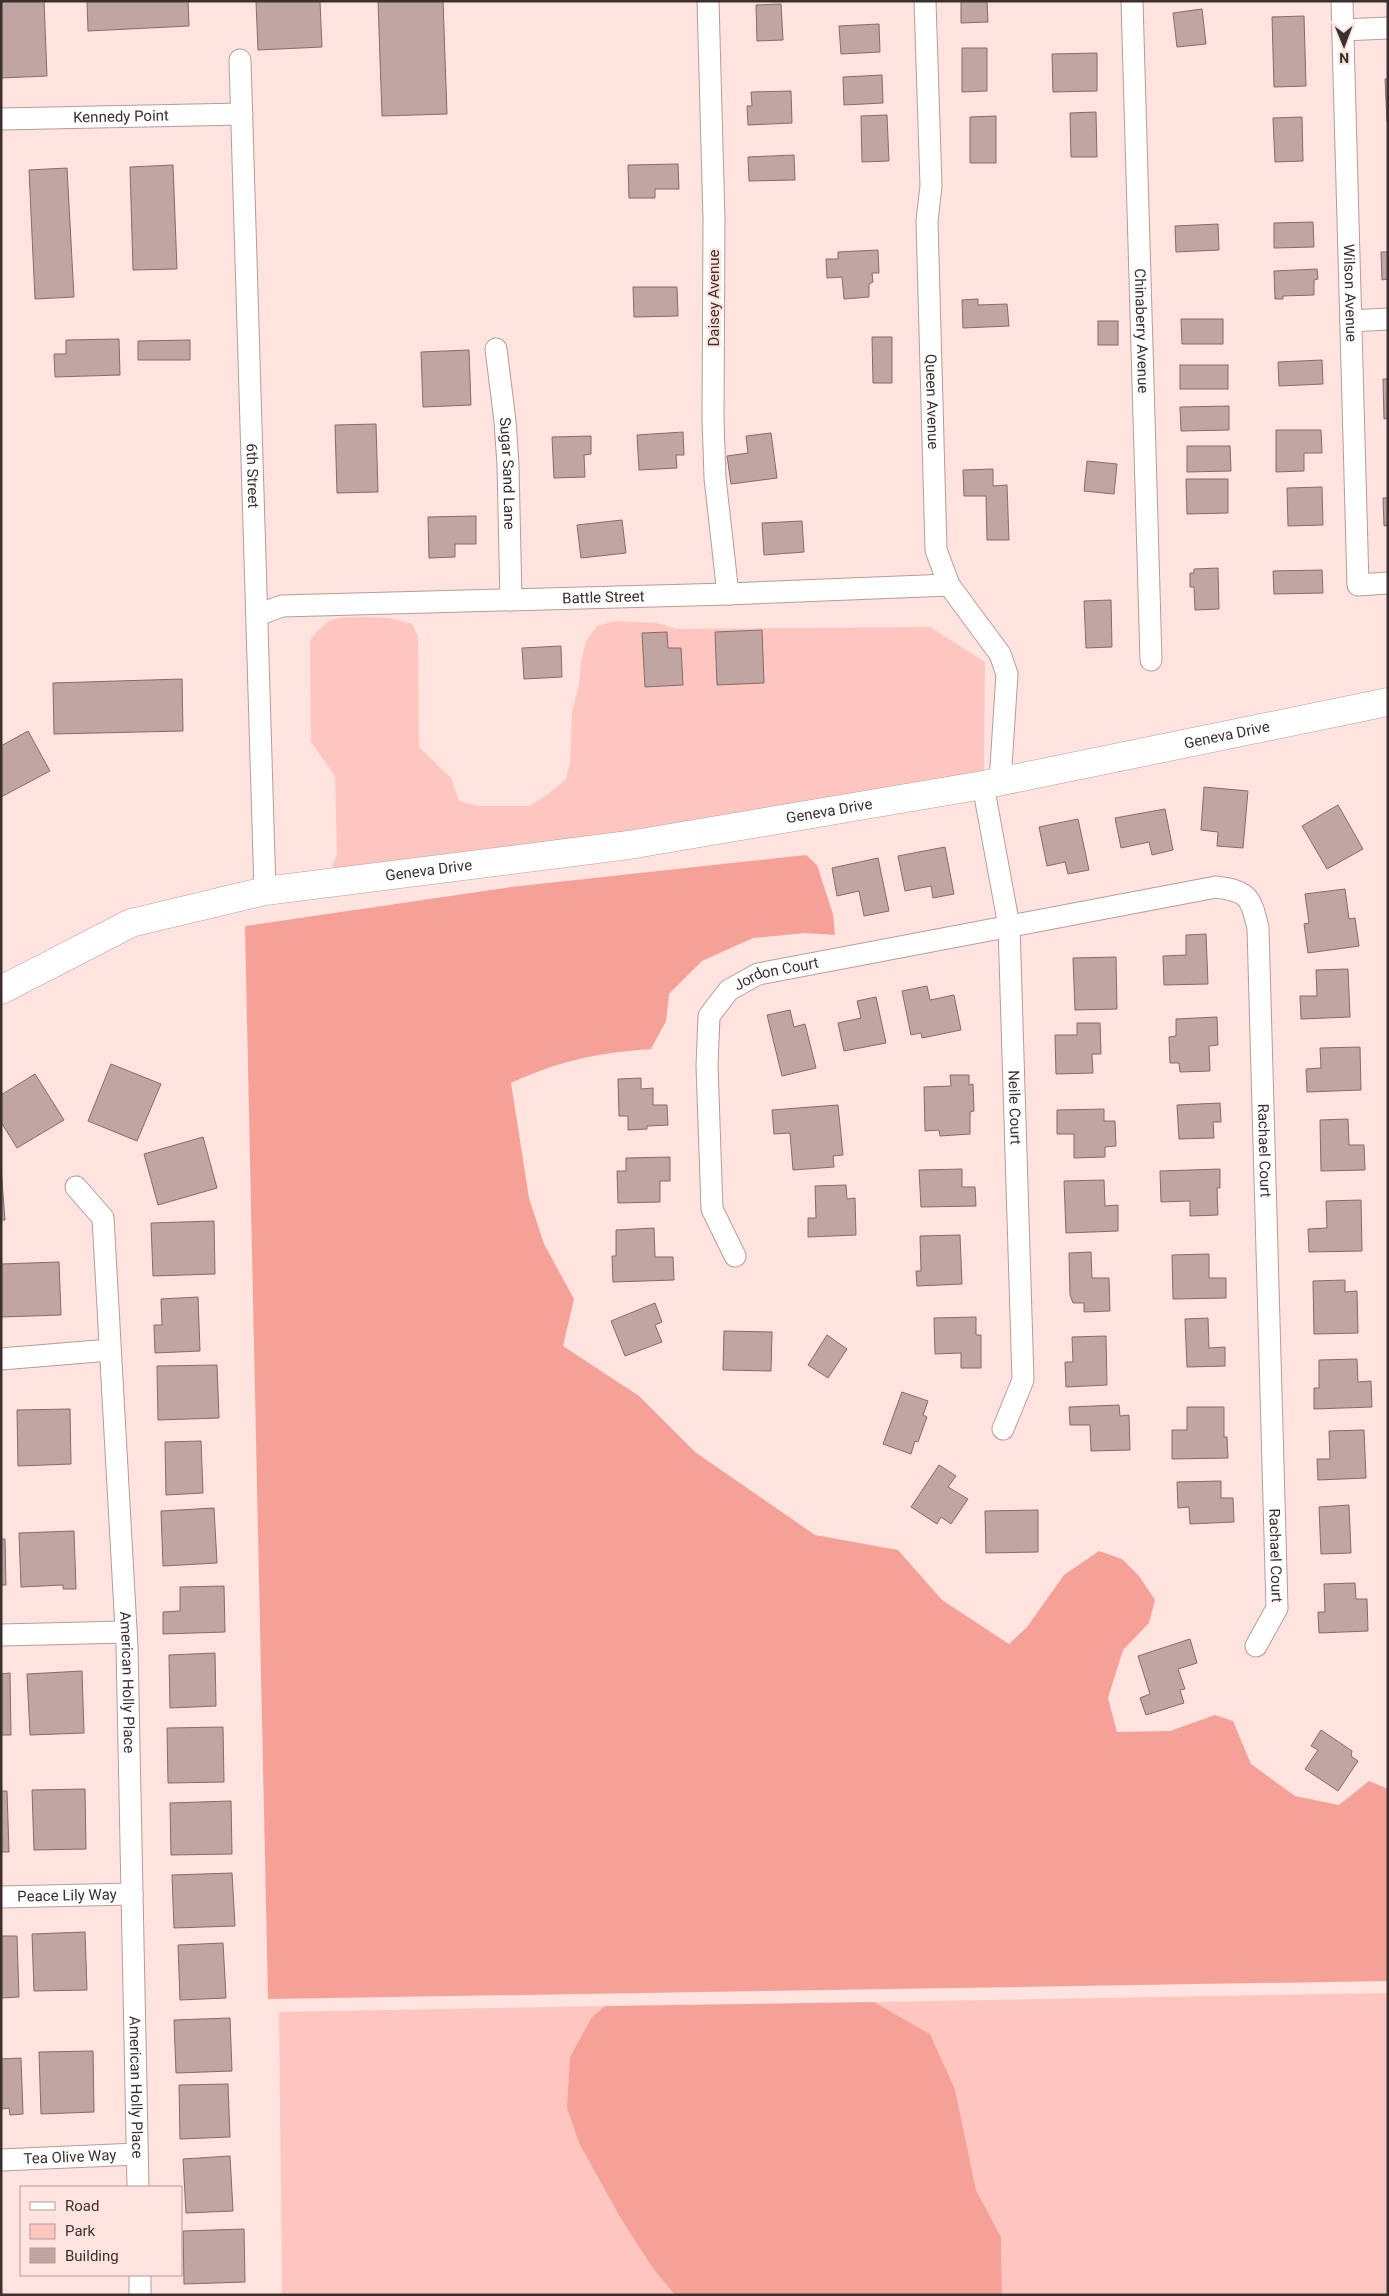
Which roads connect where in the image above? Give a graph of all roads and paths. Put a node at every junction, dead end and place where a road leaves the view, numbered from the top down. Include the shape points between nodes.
1 (708, 1) edge
2 (925, 1) edge
3 (1132, 1) edge
4 (1342, 1) edge
5 (1388, 28) edge
6 (1343, 30) junction
7 (240, 60) dead end
8 (242, 114) junction
9 (1, 119) edge
10 (1388, 319) edge
11 (1351, 321) junction
12 (496, 349) dead end
13 (1388, 584) edge
14 (950, 585) junction
15 (728, 594) junction
16 (511, 600) junction
17 (257, 615) junction
18 (1151, 660) dead end
19 (1388, 702) edge
20 (991, 783) junction
21 (265, 891) junction
22 (1009, 926) junction
23 (1, 990) edge
24 (76, 1187) dead end
25 (735, 1256) dead end
26 (110, 1350) junction
27 (1, 1359) edge
28 (1003, 1429) dead end
29 (126, 1632) junction
30 (1, 1635) edge
31 (1256, 1646) dead end
32 (132, 1894) junction
33 (1, 1897) edge
34 (137, 2154) junction
35 (1, 2160) edge
36 (138, 2186) edge
37 (140, 2276) edge
38 (140, 2295) edge

1 - 15 street, Daisey Avenue via 714,219 712,419
2 - 14 street, Queen Avenue via 936,550
3 - 18 street, Chinaberry Avenue
4 - 6 street, Wilson Avenue
5 - 6 street
6 - 11 street, Wilson Avenue
7 - 8 street, 6th Street
8 - 9 street, Kennedy Point
8 - 17 street, 6th Street
10 - 11 street
11 - 13 street, Wilson Avenue via 1358,584
12 - 16 street, Sugar Sand Lane via 508,456
14 - 15 street, Battle Street
14 - 20 street, Queen Avenue via 1000,654 1007,674
15 - 16 street, Battle Street
16 - 17 street, Battle Street via 282,606
17 - 21 street, 6th Street
19 - 20 main road, Geneva Drive
20 - 21 main road, Geneva Drive via 629,845
20 - 22 street, Neile Court
21 - 23 main road, Geneva Drive via 131,923
22 - 25 street, Jordon Court via 758,974 729,990 709,1016 707,1066 712,1210
22 - 28 street, Neile Court via 1023,1380
22 - 31 street, Rachael Court via 1216,887 1236,889 1252,902 1259,938 1277,1608
24 - 26 street, American Holly Place via 103,1218
26 - 27 street
26 - 29 street, American Holly Place
29 - 30 street
29 - 32 street, American Holly Place
32 - 33 street, Peace Lily Way
32 - 34 street, American Holly Place
34 - 35 street, Tea Olive Way
34 - 36 street, American Holly Place
37 - 38 street

